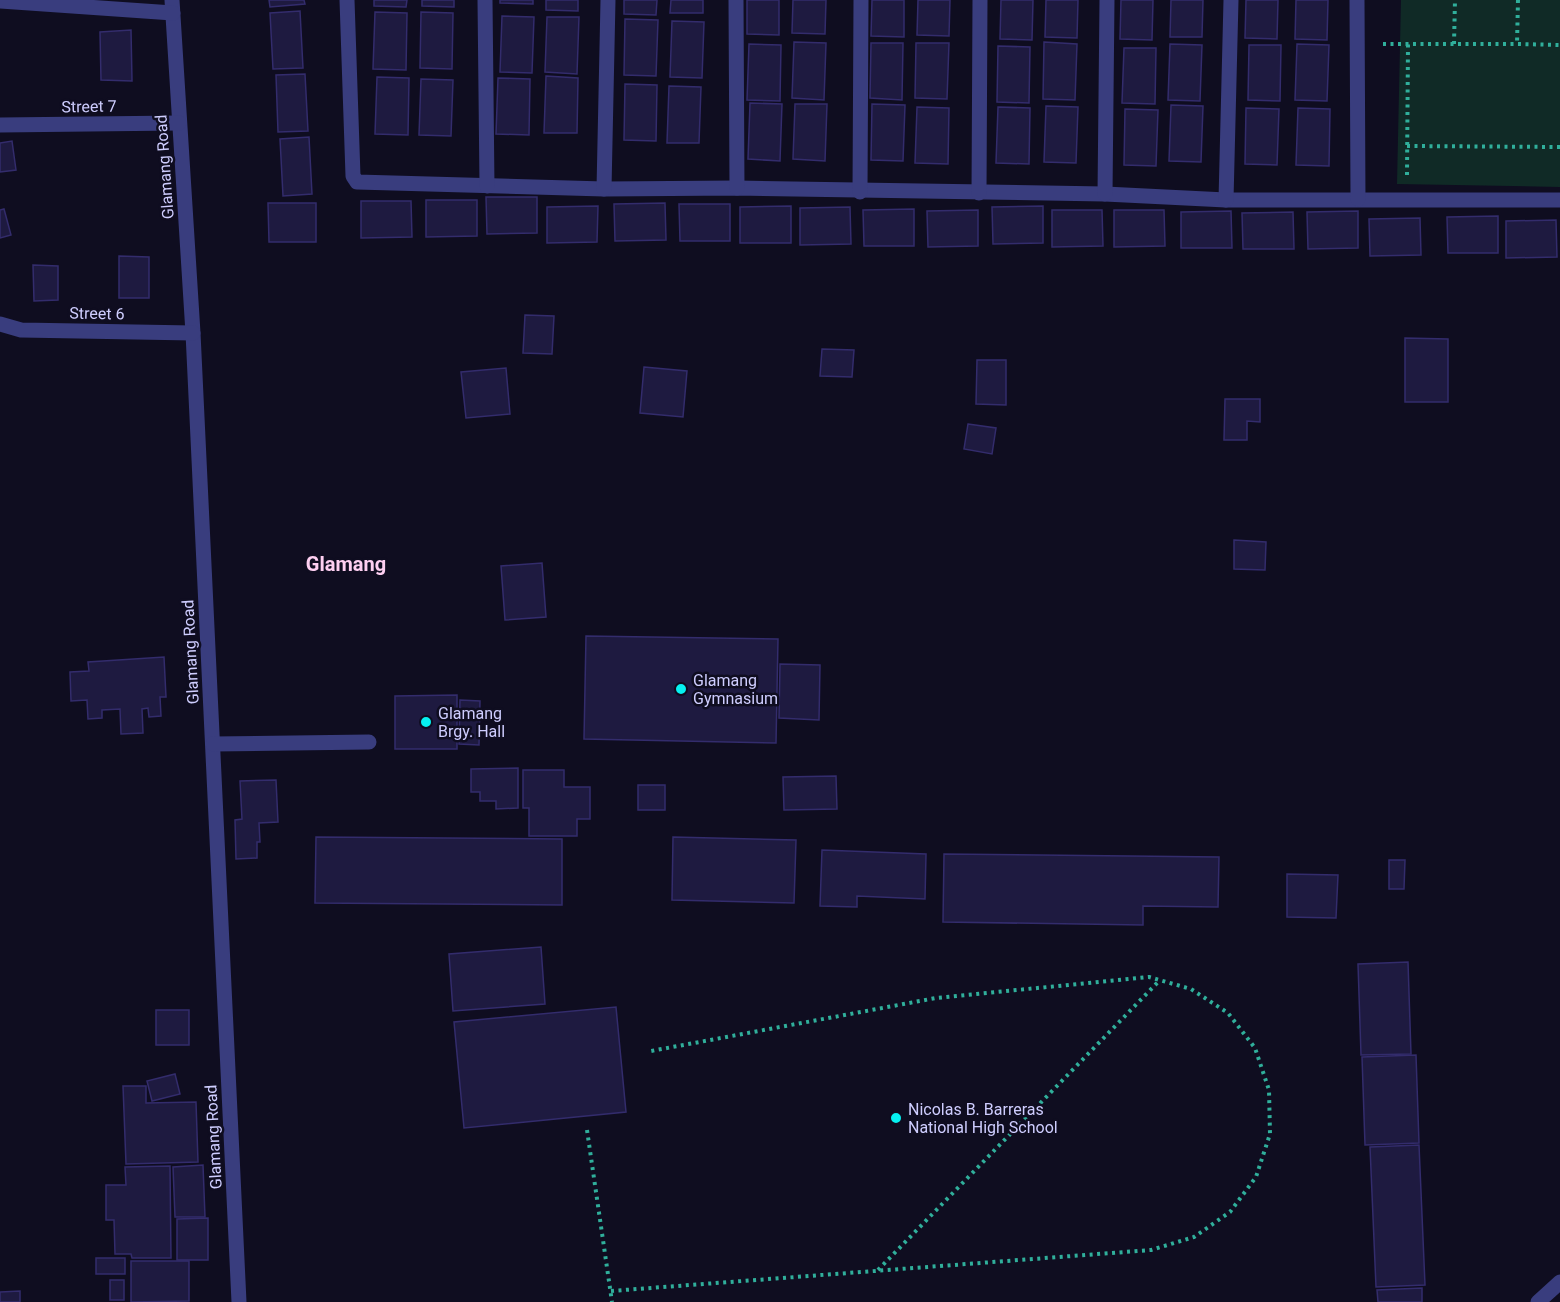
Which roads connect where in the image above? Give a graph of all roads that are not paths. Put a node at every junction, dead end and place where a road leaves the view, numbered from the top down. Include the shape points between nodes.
1 (347, 0) edge
2 (485, 0) edge
3 (608, 0) edge
4 (736, 0) edge
5 (861, 0) edge
6 (980, 0) edge
7 (1107, 0) edge
8 (1231, 0) edge
9 (1356, 0) edge
10 (0, 1) edge
11 (173, 6) edge
12 (179, 123) junction
13 (0, 125) edge
14 (487, 186) junction
15 (737, 188) junction
16 (604, 189) junction
17 (860, 192) junction
18 (979, 193) junction
19 (1105, 195) junction
20 (1358, 199) junction
21 (1226, 200) junction
22 (1560, 200) edge
23 (0, 324) edge
24 (193, 333) junction
25 (369, 742) dead end
26 (213, 744) junction
27 (1560, 1282) edge
28 (239, 1302) edge
29 (1538, 1302) edge

1 - 14 street via 353,176 357,182
2 - 14 street
3 - 16 street
4 - 15 street
5 - 17 street
6 - 18 street
7 - 19 street
8 - 21 street
9 - 20 street
10 - 11 street
11 - 12 street, Glamang Road
12 - 13 street, Street 7
12 - 24 street, Glamang Road
14 - 16 street
15 - 16 street
15 - 17 street
17 - 18 street
18 - 19 street
19 - 21 street
20 - 21 street
20 - 22 street
23 - 24 street, Street 6 via 21,330
24 - 26 street, Glamang Road
25 - 26 street
26 - 28 street, Glamang Road
27 - 29 street

